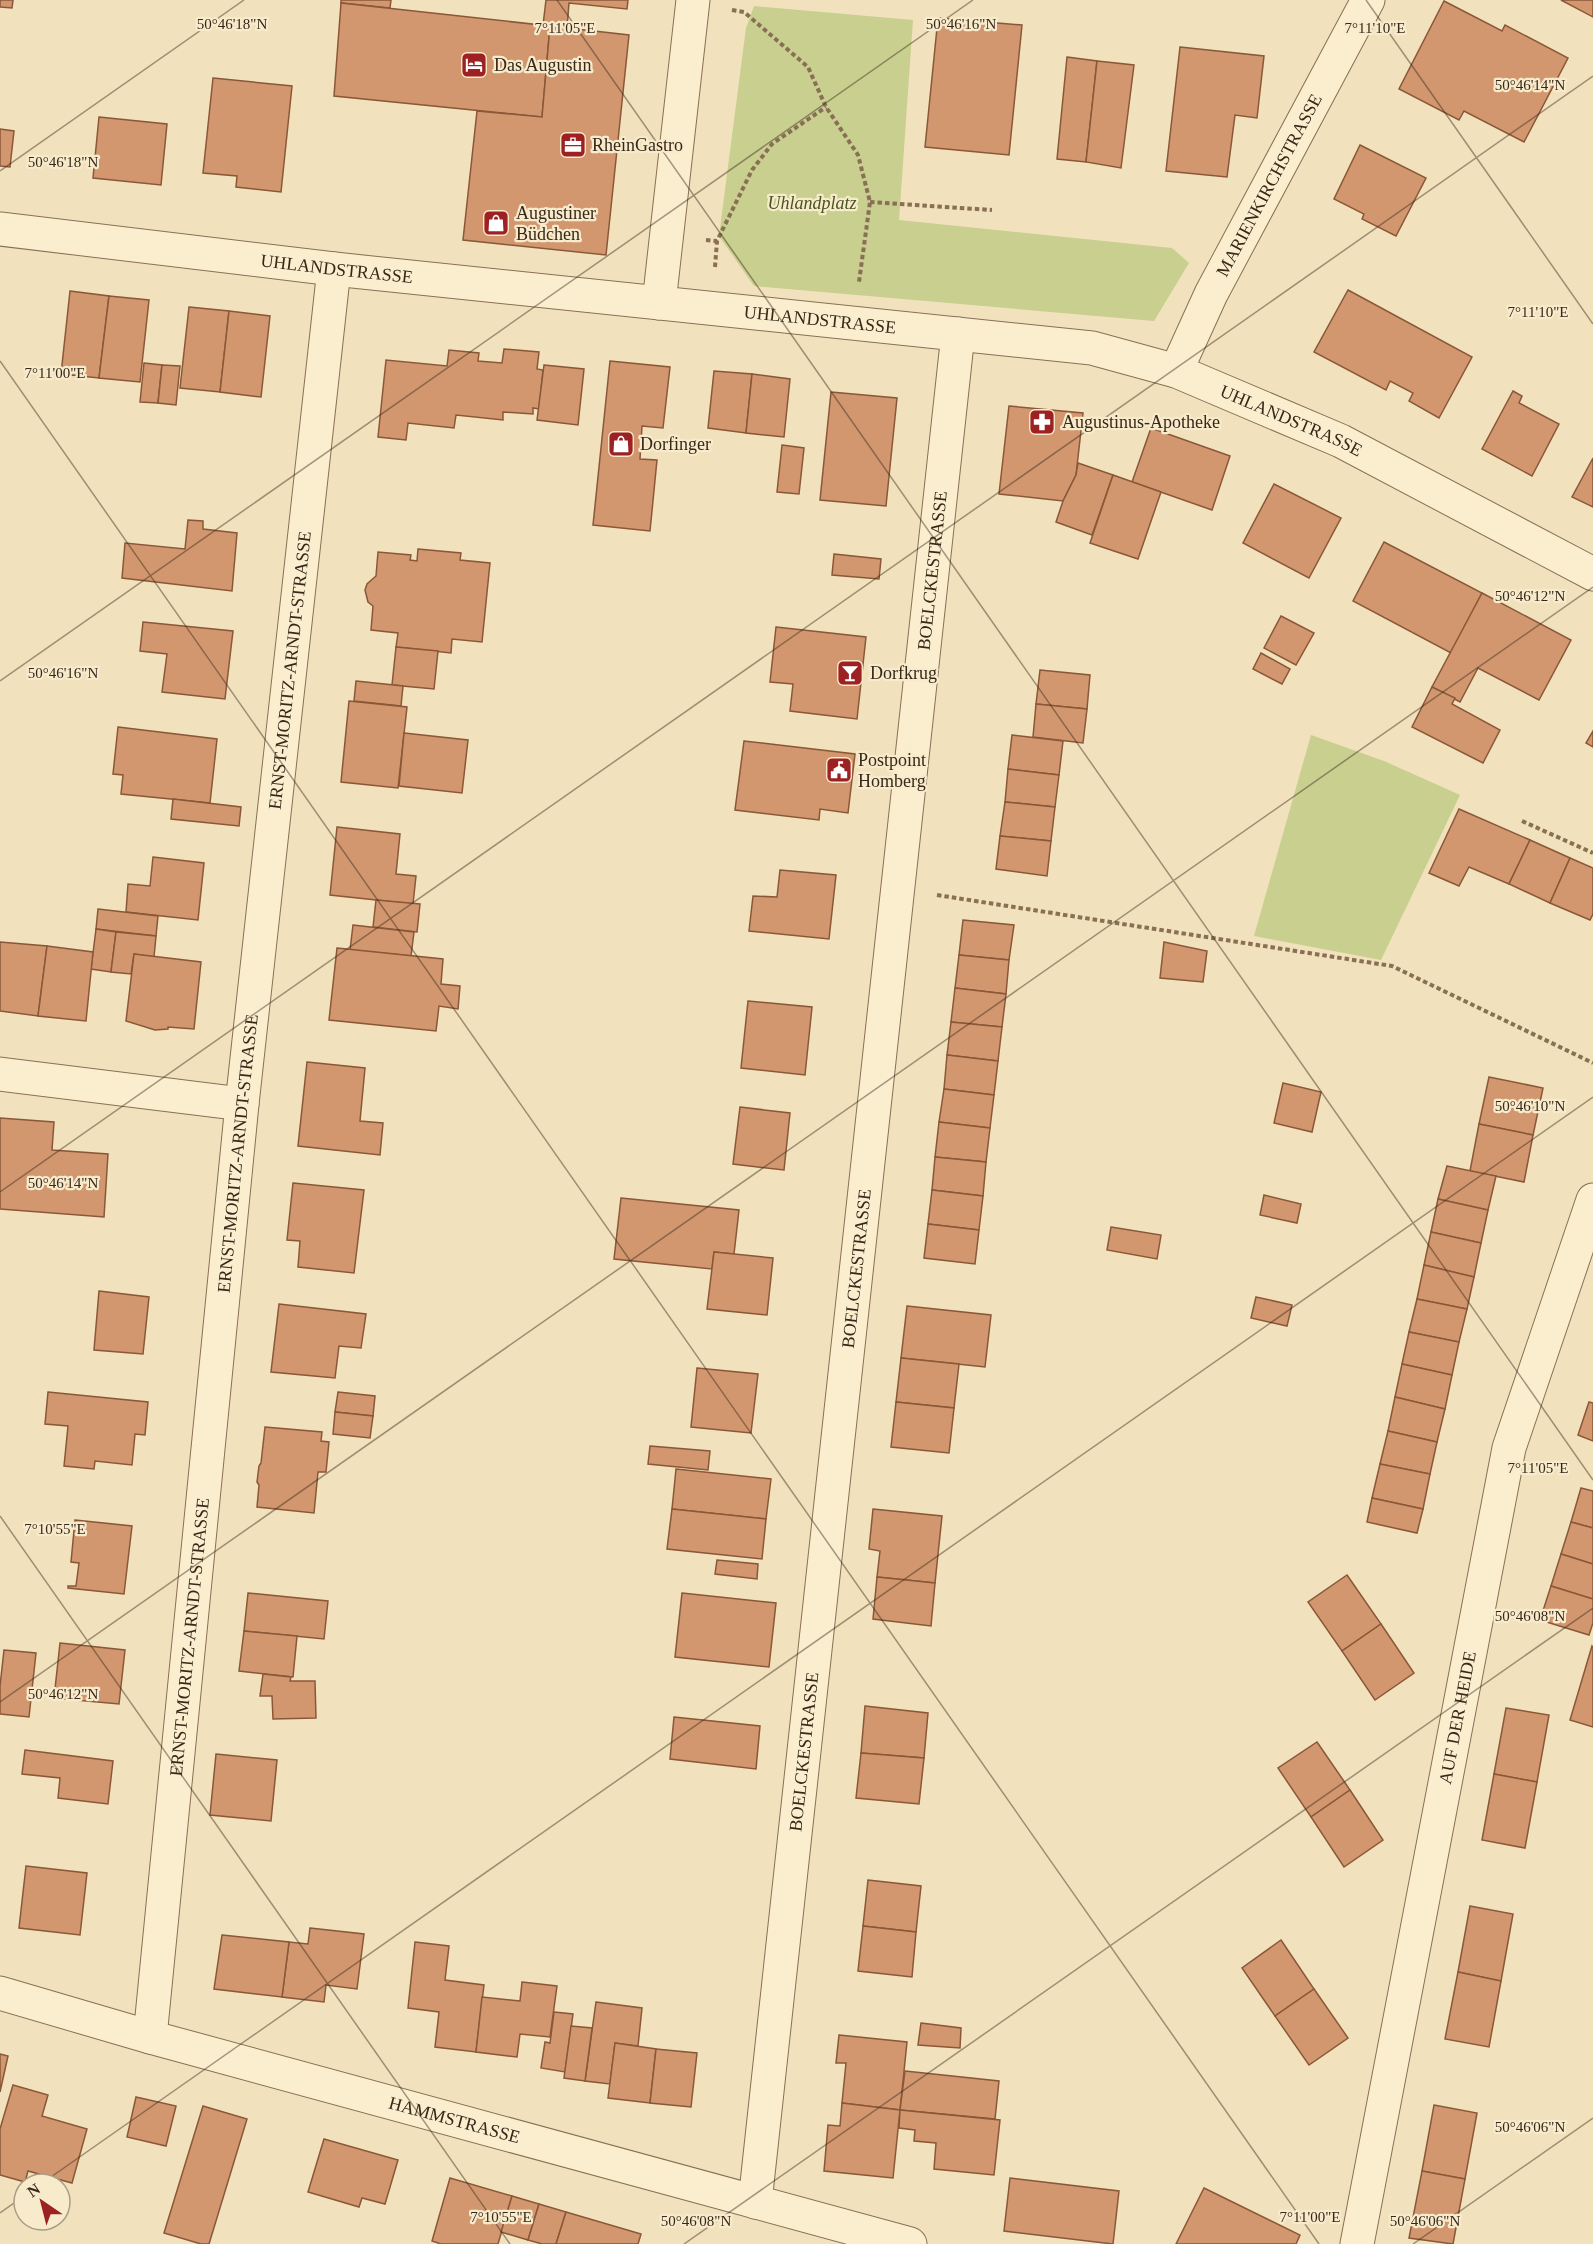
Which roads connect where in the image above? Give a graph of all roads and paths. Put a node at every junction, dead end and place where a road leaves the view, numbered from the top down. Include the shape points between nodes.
1 (1368, 0) edge
2 (692, 2) edge
3 (826, 107) junction
4 (870, 202) junction
5 (992, 210) dead end
6 (0, 229) edge
7 (666, 236) junction
8 (334, 269) junction
9 (659, 303) junction
10 (855, 324) junction
11 (958, 334) junction
12 (1176, 371) junction
13 (1593, 574) edge
14 (1522, 820) dead end
15 (1593, 853) edge
16 (898, 889) junction
17 (1593, 1063) edge
18 (0, 1074) edge
19 (242, 1104) junction
20 (1593, 1200) edge
21 (0, 1993) edge
22 (150, 2037) junction
23 (755, 2202) junction
24 (910, 2244) edge
25 (1357, 2244) edge

1 - 12 street, MARIENKIRCHSTRASSE via 1211,294
2 - 3 path via 744,12 808,67
2 - 7 street
3 - 4 path via 858,155
3 - 7 path via 772,144 752,170 717,241
4 - 5 path
4 - 10 path
6 - 8 street, UHLANDSTRASSE
7 - 9 street
8 - 9 street, UHLANDSTRASSE
8 - 19 street, ERNST-MORITZ-ARNDT-STRASSE
9 - 10 street, UHLANDSTRASSE
10 - 11 street, UHLANDSTRASSE
11 - 12 street, UHLANDSTRASSE via 1092,348
11 - 16 street, BOELCKESTRASSE
12 - 13 street, UHLANDSTRASSE via 1341,441
14 - 15 path
16 - 17 path via 1392,966
16 - 23 street, BOELCKESTRASSE
18 - 19 street
19 - 22 street, ERNST-MORITZ-ARNDT-STRASSE
20 - 25 street, AUF DER HEIDE via 1509,1448
21 - 22 street, HAMMSTRASSE
22 - 23 street, HAMMSTRASSE
23 - 24 street, HAMMSTRASSE

